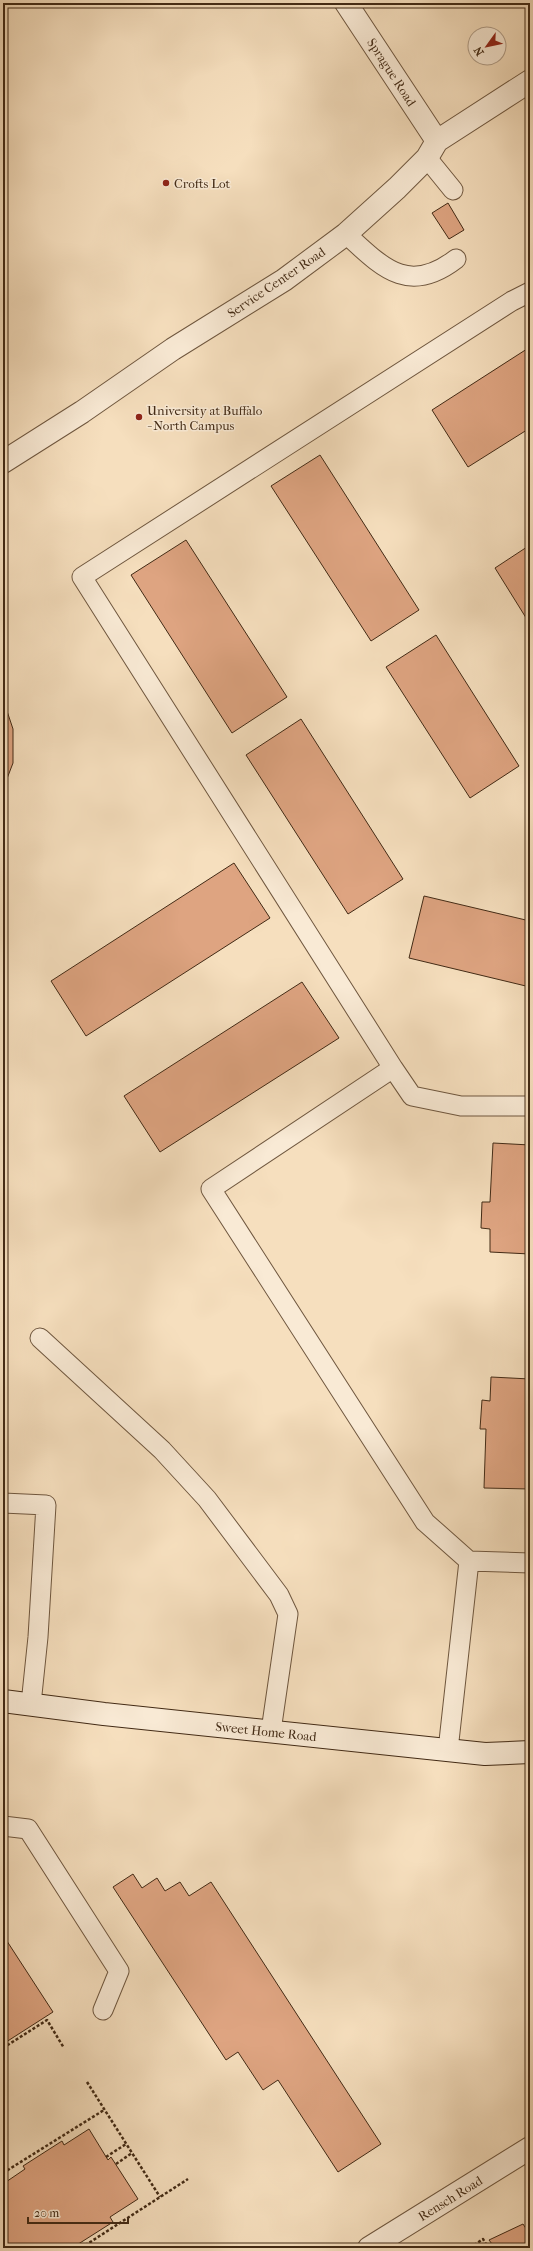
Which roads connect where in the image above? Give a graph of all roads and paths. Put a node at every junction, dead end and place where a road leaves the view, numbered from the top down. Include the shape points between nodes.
1 (346, 3) edge
2 (530, 81) edge
3 (432, 150) junction
4 (453, 190) dead end
5 (346, 234) junction
6 (456, 259) dead end
7 (530, 292) edge
8 (3, 462) edge
9 (393, 1068) junction
10 (530, 1106) edge
11 (40, 1338) dead end
12 (3, 1503) edge
13 (469, 1562) junction
14 (530, 1563) edge
15 (3, 1700) edge
16 (31, 1704) junction
17 (271, 1732) junction
18 (448, 1750) junction
19 (530, 1752) edge
20 (3, 1826) edge
21 (103, 2010) dead end
22 (3, 2048) edge
23 (64, 2048) dead end
24 (86, 2082) dead end
25 (104, 2110) junction
26 (126, 2144) junction
27 (530, 2148) edge
28 (132, 2153) junction
29 (106, 2157) dead end
30 (116, 2164) dead end
31 (3, 2174) edge
32 (188, 2179) dead end
33 (160, 2197) junction
34 (487, 2246) dead end
35 (81, 2248) edge
36 (370, 2248) edge
37 (470, 2248) edge

1 - 3 street, Sprague Road
2 - 3 street, Service Center Road
3 - 4 lane
3 - 5 street, Service Center Road
5 - 6 lane via 377,262 401,276 425,277
5 - 8 street, Service Center Road via 284,280 173,349 82,412
7 - 9 lane via 512,301 82,577
9 - 10 lane via 412,1096 461,1106
9 - 13 lane via 211,1189 425,1522
11 - 17 lane via 162,1450 207,1499 279,1595 288,1614
12 - 16 lane via 46,1506
13 - 14 lane
13 - 18 lane
15 - 16 street, Sweet Home Road
16 - 17 street, Sweet Home Road
17 - 18 street, Sweet Home Road
18 - 19 street, Sweet Home Road via 485,1754
20 - 21 lane via 28,1829 119,1971
22 - 23 path via 47,2020
24 - 25 path
25 - 26 path
25 - 31 path
26 - 28 path
26 - 29 path
27 - 36 street, Rensch Road
28 - 30 path
28 - 33 path
32 - 33 path
33 - 35 path
34 - 37 path via 483,2239

